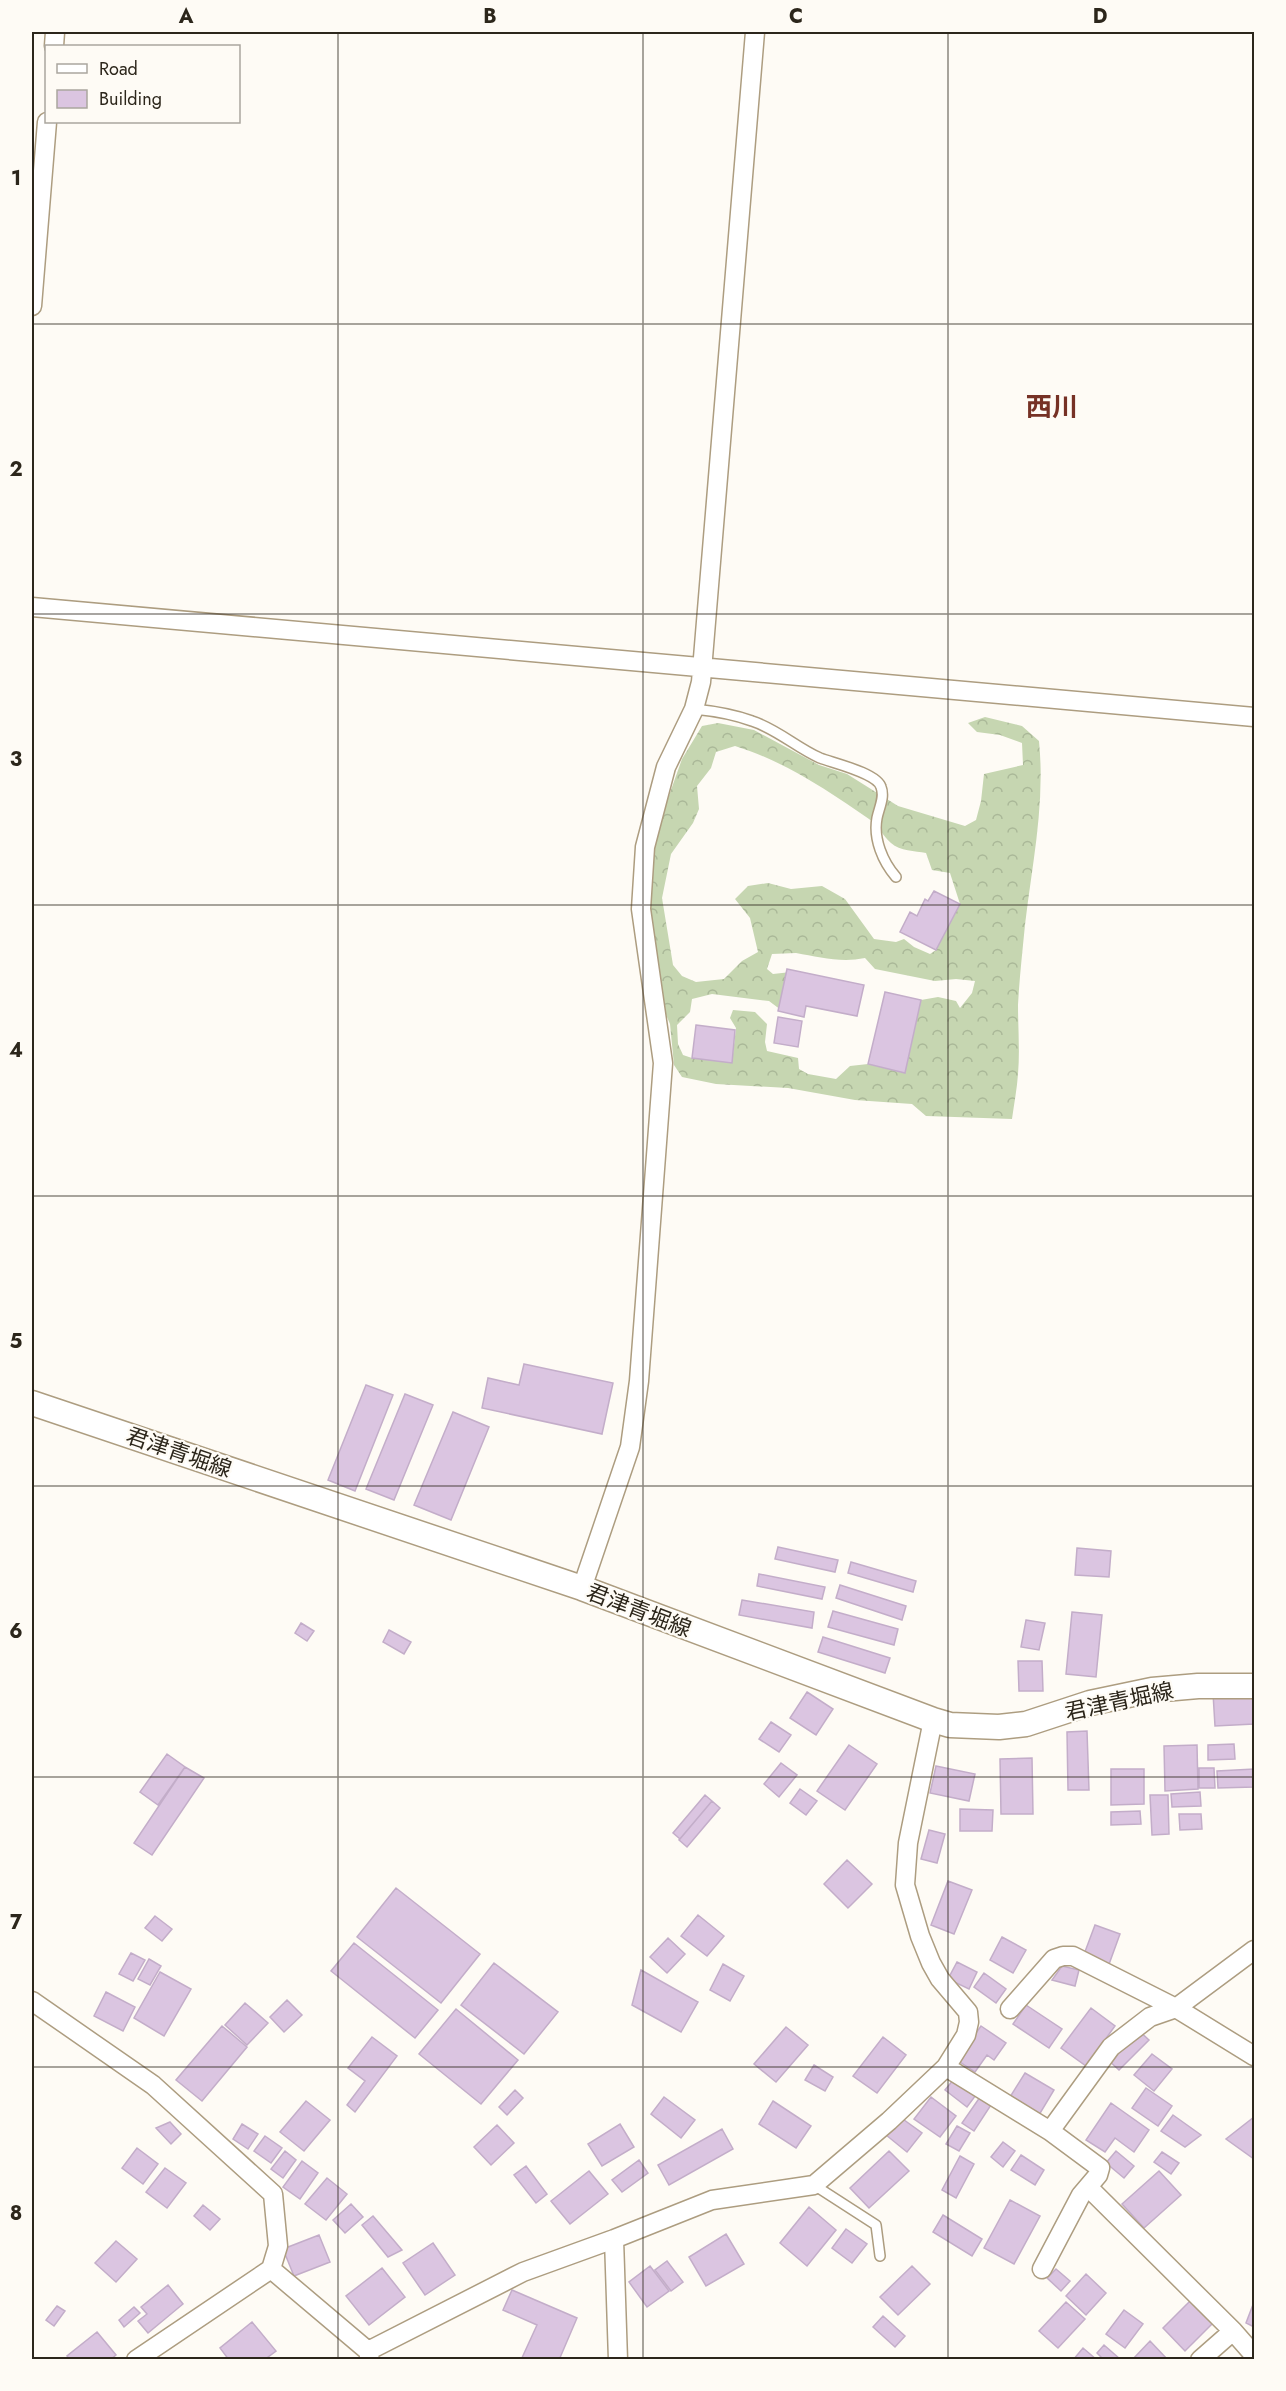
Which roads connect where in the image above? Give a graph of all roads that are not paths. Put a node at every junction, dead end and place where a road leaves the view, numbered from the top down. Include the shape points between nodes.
1 (755, 32) edge
2 (47, 123) edge
3 (32, 306) edge
4 (32, 607) edge
5 (704, 666) junction
6 (694, 709) junction
7 (1254, 717) edge
8 (896, 877) dead end
9 (32, 1403) edge
10 (582, 1588) junction
11 (1254, 1686) edge
12 (933, 1720) junction
13 (1254, 1950) edge
14 (32, 2001) edge
15 (1176, 2008) junction
16 (1010, 2009) dead end
17 (1254, 2056) edge
18 (946, 2067) junction
19 (1050, 2131) junction
20 (814, 2185) junction
21 (1088, 2187) junction
22 (614, 2239) junction
23 (880, 2256) dead end
24 (271, 2269) junction
25 (1041, 2269) dead end
26 (1233, 2331) junction
27 (369, 2355) edge
28 (1254, 2355) edge
29 (136, 2360) edge
30 (618, 2360) edge
31 (1200, 2360) edge

1 - 5 street
2 - 3 street
4 - 5 street
5 - 6 street
5 - 7 street
6 - 8 lane via 754,721 819,758 878,781 882,803 876,834 888,868
6 - 10 street via 666,767 645,847 641,909 663,1063 639,1381 630,1447
9 - 10 main road, 君津青堀線
10 - 12 main road, 君津青堀線
11 - 12 main road, 君津青堀線 via 1152,1690 1090,1703 1026,1724 999,1727 950,1725
12 - 18 street via 908,1843 905,1885 931,1963 968,2012 966,2036
13 - 15 street
14 - 24 street via 153,2085 273,2194 278,2246
15 - 16 street via 1073,1956 1063,1956 1054,1959
15 - 17 street
15 - 19 street via 1150,2017 1111,2047
18 - 19 street
18 - 20 street
19 - 21 street via 1096,2162 1100,2168 1098,2175
20 - 22 street via 711,2199
20 - 23 lane via 876,2225
21 - 25 street
21 - 26 street
22 - 27 street via 523,2272
22 - 30 street
24 - 27 street
24 - 29 street
26 - 28 street
26 - 31 street

